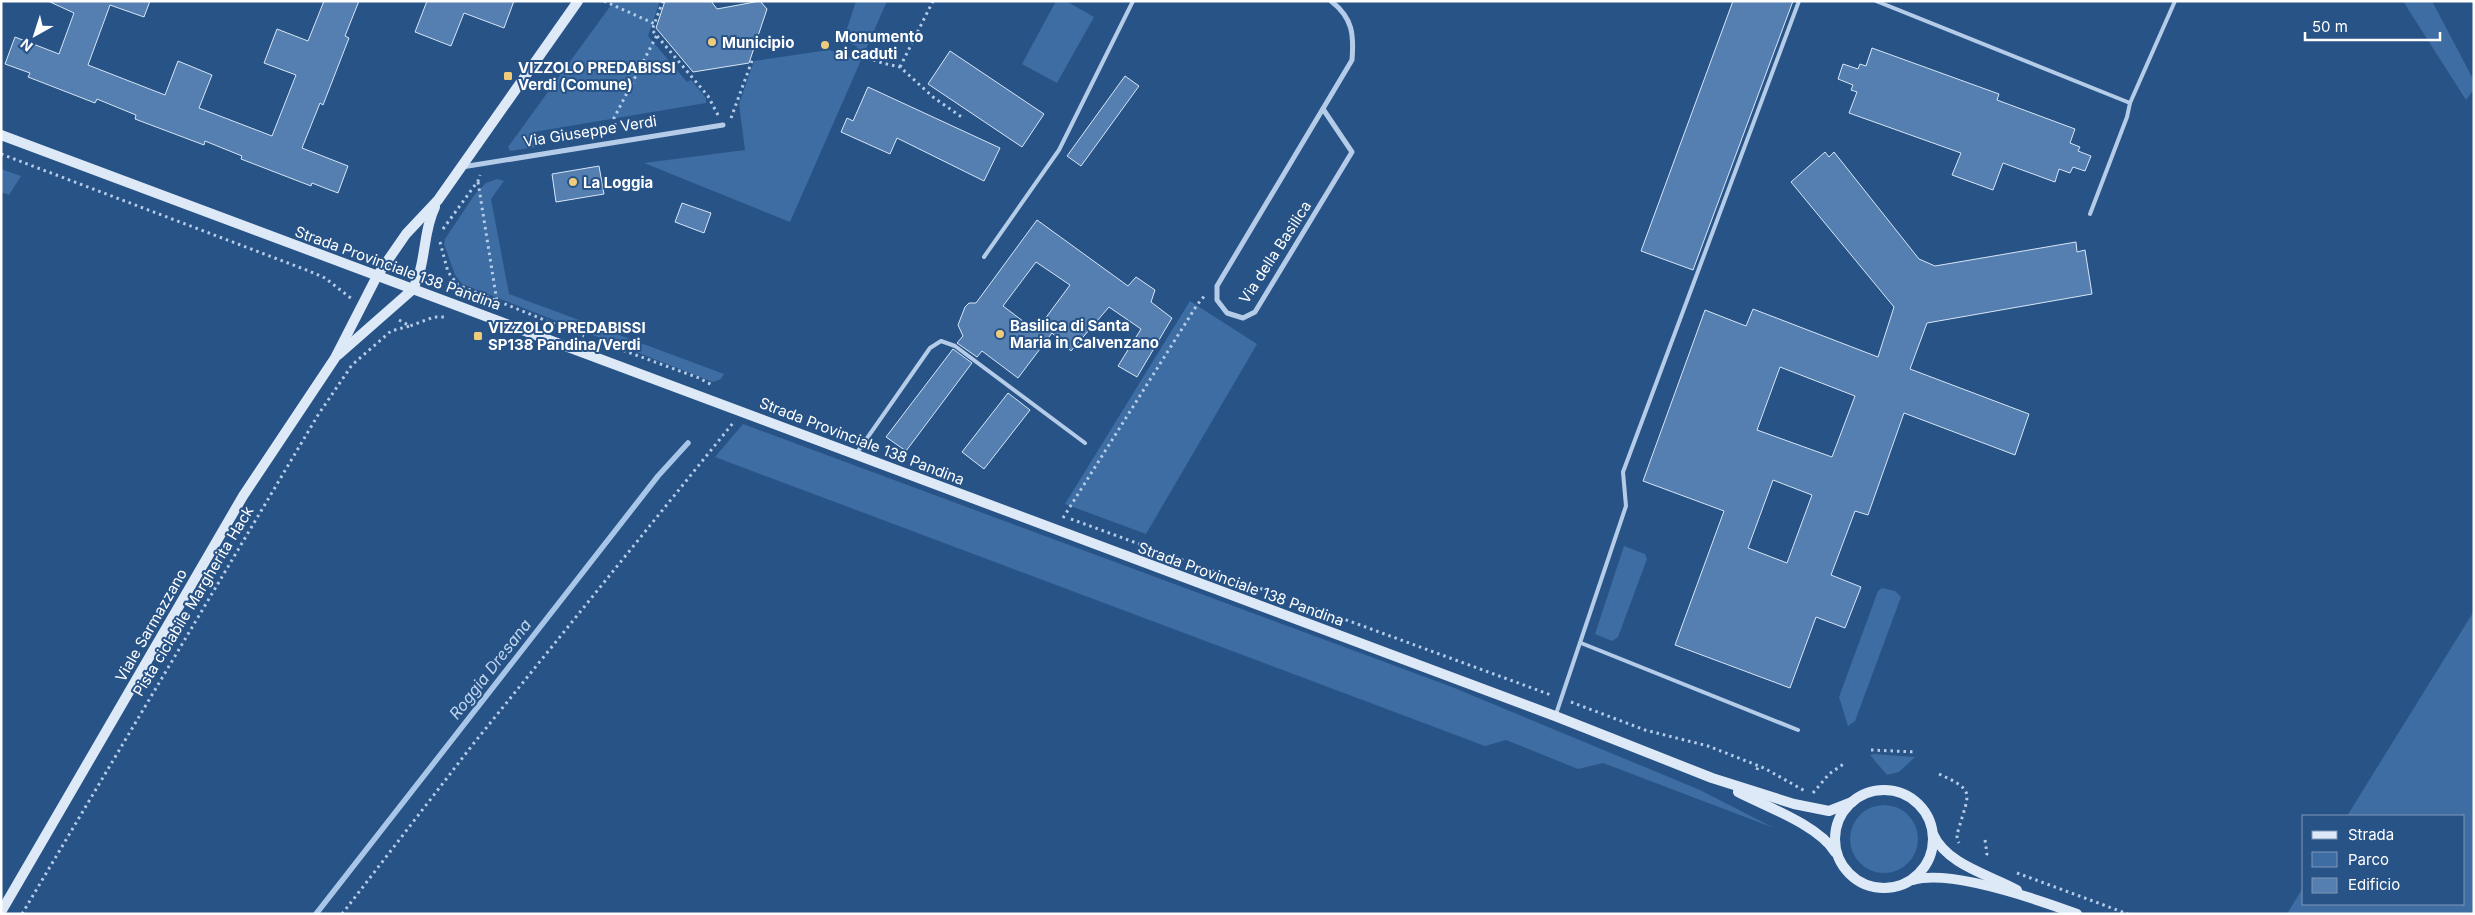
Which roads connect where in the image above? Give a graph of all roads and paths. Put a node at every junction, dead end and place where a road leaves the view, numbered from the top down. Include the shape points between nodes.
1 (578, 1) edge
2 (604, 1) edge
3 (663, 1) edge
4 (933, 1) edge
5 (1133, 1) edge
6 (1331, 1) edge
7 (1799, 1) edge
8 (1876, 1) edge
9 (2175, 1) edge
10 (655, 24) junction
11 (657, 36) junction
12 (855, 52) dead end
13 (752, 58) dead end
14 (900, 67) junction
15 (2130, 103) junction
16 (1323, 109) junction
17 (963, 118) dead end
18 (723, 125) junction
19 (1, 134) edge
20 (618, 142) junction
21 (1, 154) edge
22 (462, 167) junction
23 (438, 200) junction
24 (2090, 214) dead end
25 (984, 257) dead end
26 (377, 276) junction
27 (1217, 286) junction
28 (412, 290) junction
29 (497, 302) junction
30 (362, 303) junction
31 (462, 308) junction
32 (386, 314) junction
33 (410, 326) junction
34 (587, 337) dead end
35 (605, 344) dead end
36 (335, 358) junction
37 (717, 390) dead end
38 (742, 412) junction
39 (1086, 443) dead end
40 (856, 454) junction
41 (1057, 514) dead end
42 (1065, 517) junction
43 (1048, 527) junction
44 (1581, 643) junction
45 (1562, 698) junction
46 (1555, 716) junction
47 (1798, 730) dead end
48 (1871, 750) dead end
49 (1916, 752) dead end
50 (1845, 763) dead end
51 (1758, 766) junction
52 (1756, 770) dead end
53 (1939, 774) dead end
54 (1712, 778) junction
55 (1852, 802) junction
56 (1932, 832) junction
57 (1985, 840) dead end
58 (1962, 846) dead end
59 (1981, 857) dead end
60 (1986, 859) junction
61 (1841, 862) junction
62 (1992, 863) dead end
63 (2008, 870) dead end
64 (1907, 882) junction
65 (2029, 896) junction
66 (1, 912) edge
67 (22, 914) edge
68 (342, 914) edge
69 (2077, 914) edge
70 (2128, 914) edge

1 - 22 street
2 - 10 path
3 - 10 path
4 - 14 path
5 - 25 lane via 1059,150
6 - 16 street, Via della Basilica via 1342,9 1354,36 1352,60
7 - 44 lane via 1623,472 1626,506
8 - 15 lane
9 - 15 lane
10 - 11 path via 652,30
11 - 18 path via 708,96
11 - 20 path via 614,118
12 - 14 path
13 - 18 path via 732,117
14 - 17 path via 933,97
15 - 24 lane
16 - 27 street, Via della Basilica
16 - 27 street, Via della Basilica via 1352,152 1255,312 1242,318 1227,313 1217,300
18 - 20 street, Via Giuseppe Verdi
19 - 26 street, Strada Provinciale 138 Pandina
20 - 22 street, Via Giuseppe Verdi
21 - 30 path via 309,271
22 - 23 street
23 - 26 street via 406,234
23 - 28 street via 428,223 418,278
26 - 28 street, Strada Provinciale 138 Pandina
26 - 30 street
27 - 42 path via 1197,305
28 - 31 street, Strada Provinciale 138 Pandina
28 - 32 street
29 - 29 path via 478,181 442,230 440,244 454,281
29 - 34 path
30 - 36 street
31 - 33 path, Pista ciclabile Margherita Hack via 457,321 443,316
31 - 38 street, Strada Provinciale 138 Pandina
32 - 33 path
32 - 36 street
33 - 67 path, Pista ciclabile Margherita Hack via 391,331 352,365 318,415
35 - 37 path via 699,378
36 - 66 street, Viale Sarmazzano via 243,496
38 - 40 street, Strada Provinciale 138 Pandina
38 - 68 path via 474,743
39 - 40 lane via 954,346 940,341 930,348
40 - 43 street, Strada Provinciale 138 Pandina
41 - 42 path
42 - 43 path
42 - 45 path
43 - 46 street, Strada Provinciale 138 Pandina
44 - 45 lane
44 - 47 lane
45 - 46 lane
45 - 51 path via 1645,730 1700,743
46 - 54 street, Strada Provinciale 138 Pandina
48 - 49 path
50 - 51 path via 1829,774 1813,794
51 - 52 path
53 - 58 path via 1959,784 1967,793 1968,800 1957,836
54 - 55 street, Strada Provinciale 138 Pandina via 1816,810 1835,810
54 - 61 street, Strada Provinciale 138 Pandina via 1813,831 1828,842
55 - 56 street via 1872,792 1889,790 1901,793 1922,809
55 - 61 street via 1842,813 1836,830 1835,844
56 - 64 street via 1927,862
56 - 65 street via 1956,859
57 - 60 path
59 - 60 path
60 - 62 path
61 - 64 street via 1852,876 1868,885 1888,888
63 - 70 path
64 - 65 street via 1939,877
65 - 69 street

